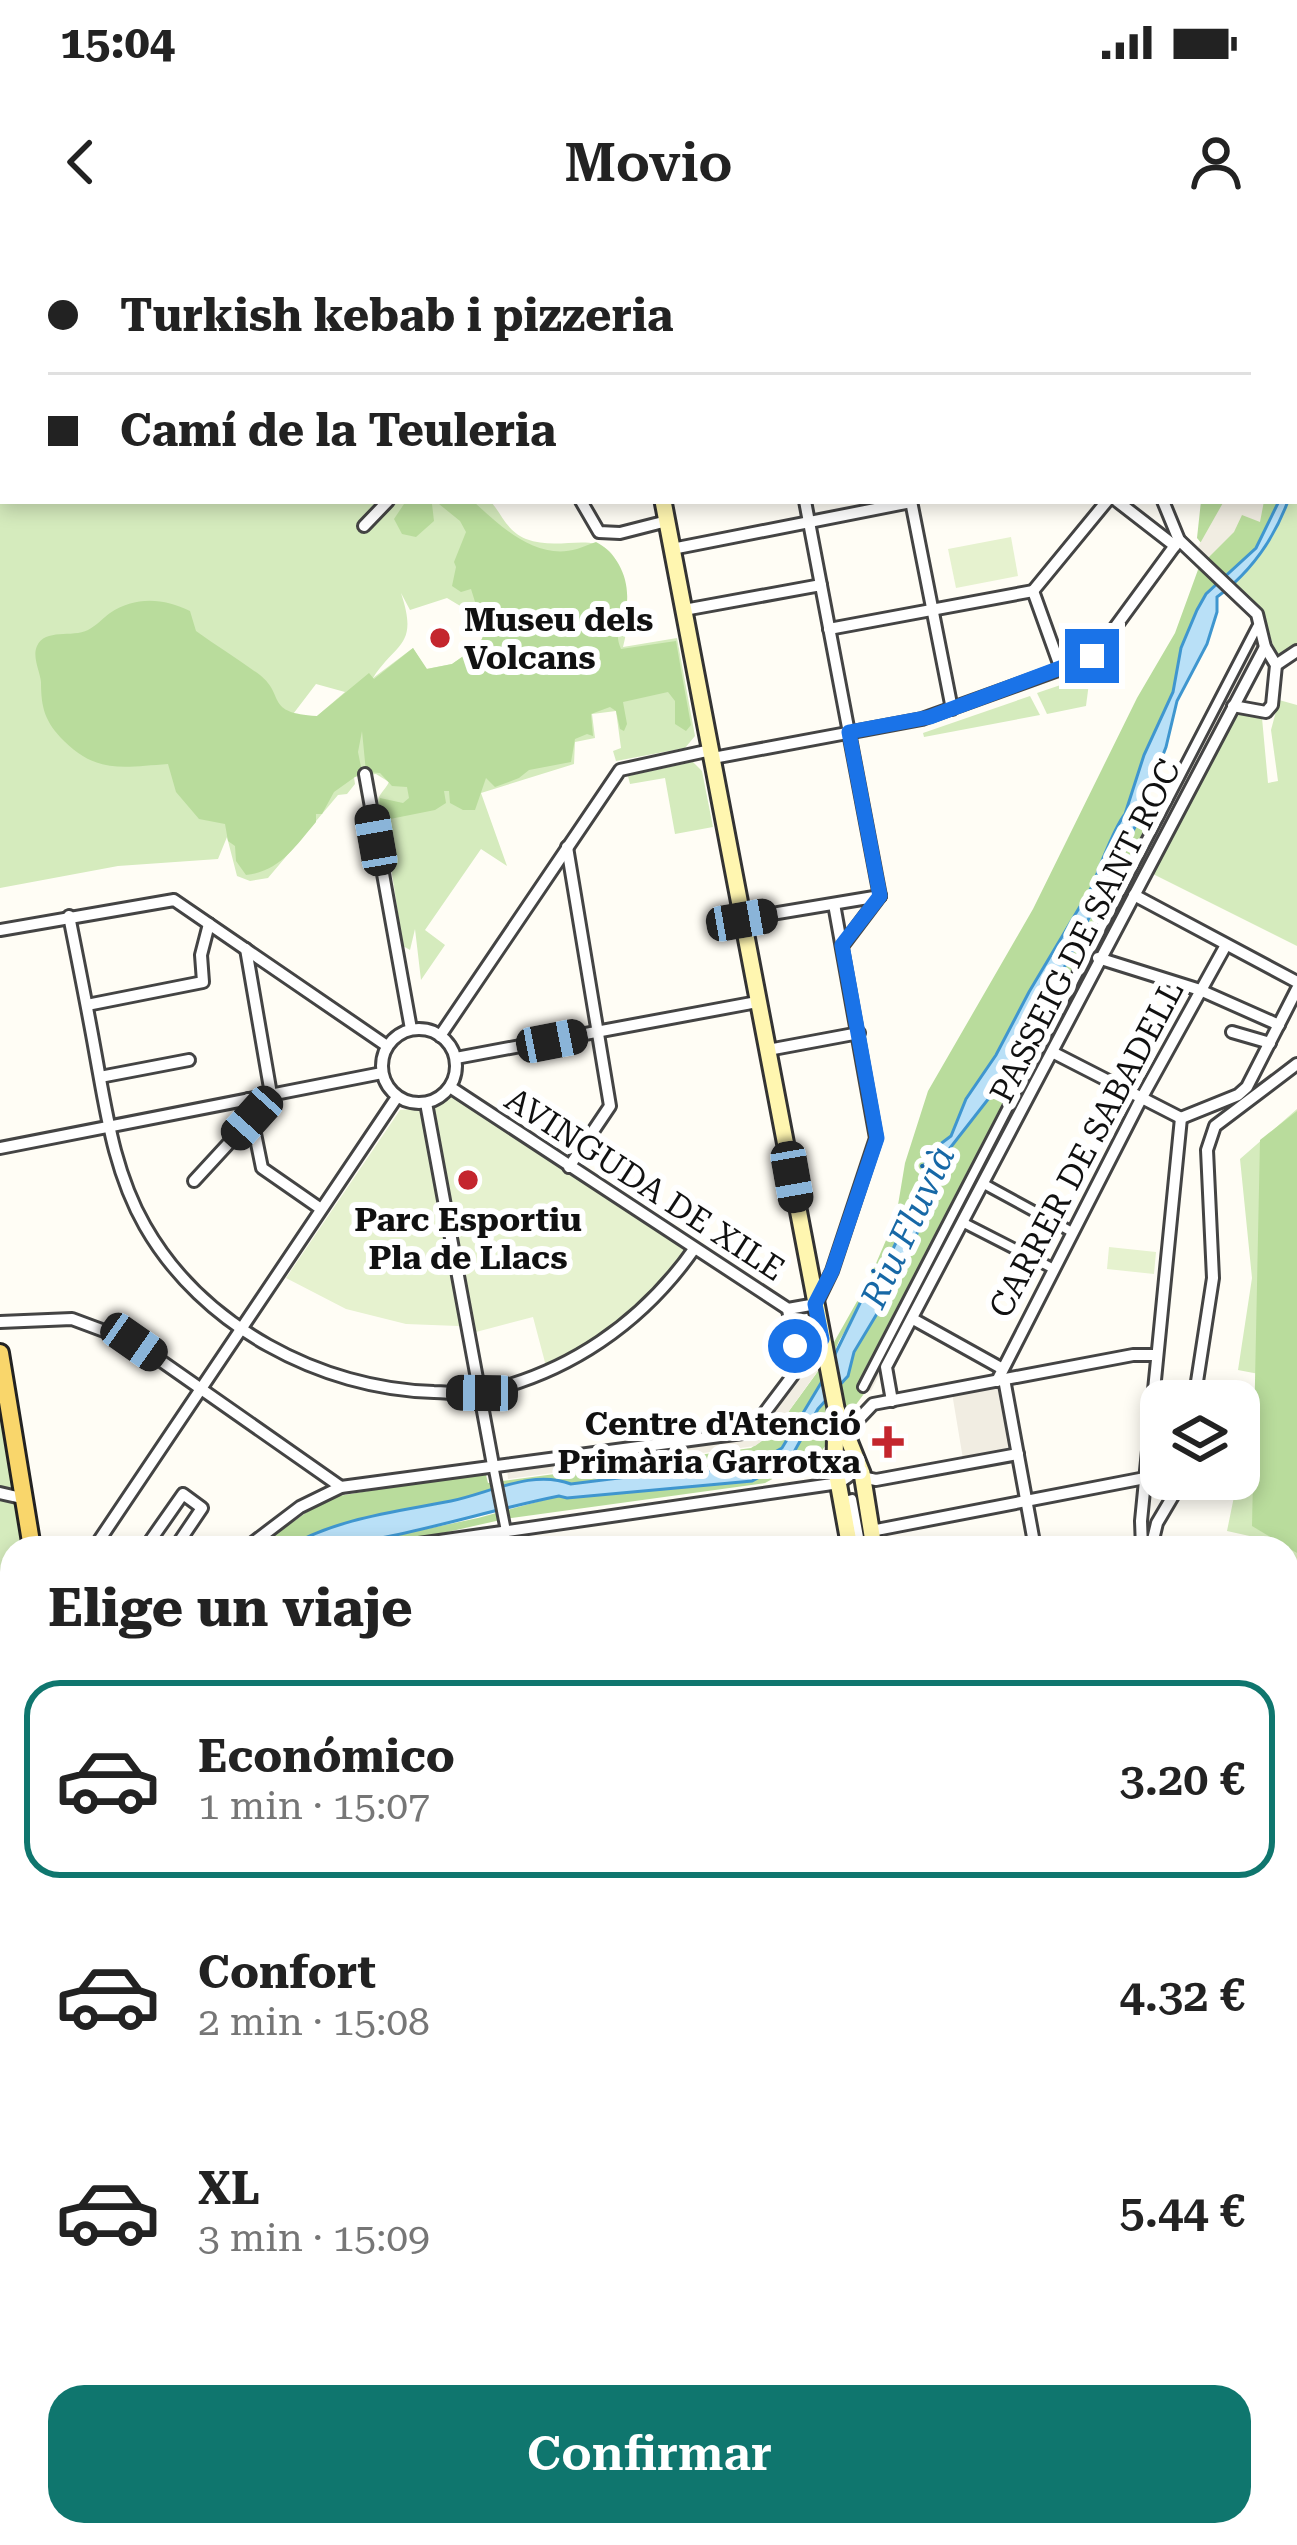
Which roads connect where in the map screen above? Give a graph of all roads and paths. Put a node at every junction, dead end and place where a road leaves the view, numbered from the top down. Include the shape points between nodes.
1 (385, 504) edge
2 (583, 504) edge
3 (664, 504) edge
4 (806, 504) edge
5 (901, 504) edge
6 (911, 504) edge
7 (1105, 504) edge
8 (1122, 504) edge
9 (1164, 504) edge
10 (667, 521) junction
11 (809, 522) junction
12 (364, 526) dead end
13 (1177, 543) junction
14 (673, 549) junction
15 (821, 585) junction
16 (1033, 591) junction
17 (932, 609) junction
18 (684, 610) junction
19 (1257, 621) junction
20 (830, 629) junction
21 (1265, 647) junction
22 (1297, 651) edge
23 (1276, 665) junction
24 (1061, 668) junction
25 (1232, 706) junction
26 (952, 709) junction
27 (849, 732) junction
28 (712, 754) junction
29 (364, 774) dead end
30 (567, 847) junction
31 (1134, 895) junction
32 (880, 896) junction
33 (834, 904) junction
34 (69, 916) junction
35 (742, 920) junction
36 (209, 924) junction
37 (0, 930) edge
38 (842, 945) junction
39 (1226, 945) junction
40 (246, 949) junction
41 (1098, 958) junction
42 (1297, 986) edge
43 (1200, 990) junction
44 (757, 1002) junction
45 (87, 1005) junction
46 (1279, 1025) junction
47 (412, 1029) junction
48 (1232, 1031) dead end
49 (598, 1032) junction
50 (859, 1033) junction
51 (440, 1036) junction
52 (1270, 1042) junction
53 (387, 1046) junction
54 (768, 1051) junction
55 (1054, 1053) junction
56 (456, 1058) junction
57 (189, 1060) dead end
58 (1297, 1064) edge
59 (382, 1073) junction
60 (100, 1077) junction
61 (450, 1088) junction
62 (271, 1094) junction
63 (397, 1096) junction
64 (248, 1099) junction
65 (1141, 1099) junction
66 (426, 1103) junction
67 (252, 1118) junction
68 (1181, 1118) junction
69 (109, 1125) junction
70 (0, 1148) edge
71 (569, 1167) junction
72 (194, 1181) dead end
73 (984, 1184) junction
74 (321, 1209) junction
75 (964, 1223) junction
76 (1073, 1232) junction
77 (694, 1249) junction
78 (808, 1261) junction
79 (834, 1262) junction
80 (1054, 1269) junction
81 (815, 1304) junction
82 (788, 1309) junction
83 (913, 1319) junction
84 (0, 1322) edge
85 (241, 1328) junction
86 (822, 1339) junction
87 (795, 1346) junction
88 (0, 1353) edge
89 (1155, 1355) junction
90 (1001, 1376) junction
91 (1153, 1380) edge
92 (1197, 1380) edge
93 (862, 1387) dead end
94 (201, 1389) junction
95 (482, 1393) junction
96 (892, 1401) junction
97 (845, 1416) junction
98 (1018, 1454) junction
99 (860, 1465) junction
100 (495, 1471) junction
101 (1140, 1479) edge
102 (341, 1487) junction
103 (0, 1493) edge
104 (842, 1493) junction
105 (864, 1495) junction
106 (26, 1499) junction
107 (1146, 1500) edge
108 (1171, 1500) edge
109 (1026, 1501) junction
110 (506, 1528) junction
111 (33, 1536) edge
112 (102, 1536) edge
113 (154, 1536) edge
114 (184, 1536) edge
115 (262, 1536) edge
116 (460, 1536) edge
117 (507, 1536) edge
118 (850, 1536) edge
119 (871, 1536) edge
120 (888, 1536) edge
121 (1033, 1536) edge
122 (1147, 1536) edge
123 (1152, 1536) edge

1 - 12 street
2 - 10 street via 598,532
3 - 10 main road
4 - 11 street
5 - 11 street
6 - 17 street
7 - 16 street
8 - 13 street
9 - 13 street
10 - 14 main road
11 - 14 street
11 - 15 street
13 - 19 street
13 - 24 street via 1097,652
14 - 18 main road
15 - 18 street
15 - 20 street
16 - 17 street
16 - 24 street
17 - 20 street
17 - 26 street
18 - 28 main road
19 - 21 street
19 - 93 street, PASSEIG DE SANT ROC
20 - 27 street
21 - 23 street
21 - 25 street, PASSEIG DE SANT ROC
22 - 23 street
23 - 25 street via 1267,712
24 - 26 street
25 - 31 street, PASSEIG DE SANT ROC
26 - 27 street
27 - 28 street
27 - 32 street
28 - 30 street via 620,770
28 - 35 main road
29 - 47 street
30 - 49 street
30 - 51 street
31 - 39 street
31 - 41 street, PASSEIG DE SANT ROC
32 - 33 street
32 - 38 street
33 - 35 street
33 - 38 street
34 - 36 street via 174,900
34 - 37 street
34 - 45 street
35 - 44 main road
36 - 40 street
36 - 45 street via 203,982
38 - 50 street
39 - 42 street
39 - 43 street, CARRER DE SABADELL
40 - 53 street
40 - 62 street
41 - 43 street
41 - 55 street, PASSEIG DE SANT ROC
42 - 46 street
43 - 46 street
43 - 65 street, CARRER DE SABADELL
44 - 49 street
44 - 54 main road
45 - 60 street
46 - 52 street
47 - 51 street
47 - 53 street
48 - 52 street
49 - 56 street
49 - 71 street via 610,1106
50 - 54 street
50 - 79 street via 877,1138
51 - 56 street
52 - 68 street via 1238,1095
53 - 59 street
54 - 78 main road
55 - 65 street
55 - 73 street, PASSEIG DE SANT ROC
56 - 61 street
57 - 60 street
58 - 92 street via 1216,1126 1207,1150 1213,1278
59 - 62 street
59 - 63 street
60 - 69 street
61 - 66 street
61 - 71 street, AVINGUDA DE XILE
62 - 64 street
63 - 66 street
63 - 74 street
64 - 67 street
64 - 69 street
65 - 68 street
65 - 76 street, CARRER DE SABADELL
66 - 95 street
67 - 72 street
67 - 74 street via 262,1168
68 - 89 street
69 - 70 street
69 - 85 street via 151,1237 183,1278
71 - 77 street, AVINGUDA DE XILE
73 - 75 street, PASSEIG DE SANT ROC
73 - 76 street
74 - 85 street
75 - 80 street
75 - 83 street, PASSEIG DE SANT ROC
76 - 80 street, CARRER DE SABADELL
77 - 82 street, AVINGUDA DE XILE
77 - 95 street via 645,1309 610,1336
78 - 79 street
78 - 81 main road
79 - 81 street
80 - 90 street, CARRER DE SABADELL
81 - 82 street, AVINGUDA DE XILE
81 - 86 main road
82 - 87 street
83 - 90 street
83 - 96 street, PASSEIG DE SANT ROC via 886,1367
84 - 94 street via 85,1323 134,1342
85 - 94 street
85 - 95 street via 364,1383
86 - 87 street
86 - 97 main road
87 - 100 street via 792,1378 750,1432
88 - 106 main road
89 - 90 street
89 - 91 street
90 - 96 street
90 - 98 street
94 - 102 street
94 - 112 street
95 - 100 street
96 - 97 street
97 - 99 main road
97 - 104 main road
98 - 99 street via 876,1480
98 - 109 street
99 - 104 street
99 - 105 main road
100 - 102 street
100 - 110 street
101 - 109 street
102 - 115 street
103 - 106 street
104 - 105 street via 850,1486
104 - 110 street
104 - 118 main road
105 - 119 main road
106 - 111 main road
107 - 122 street
108 - 123 street
109 - 120 street
109 - 121 street
110 - 116 street
110 - 117 street
113 - 114 street via 183,1494 202,1508

